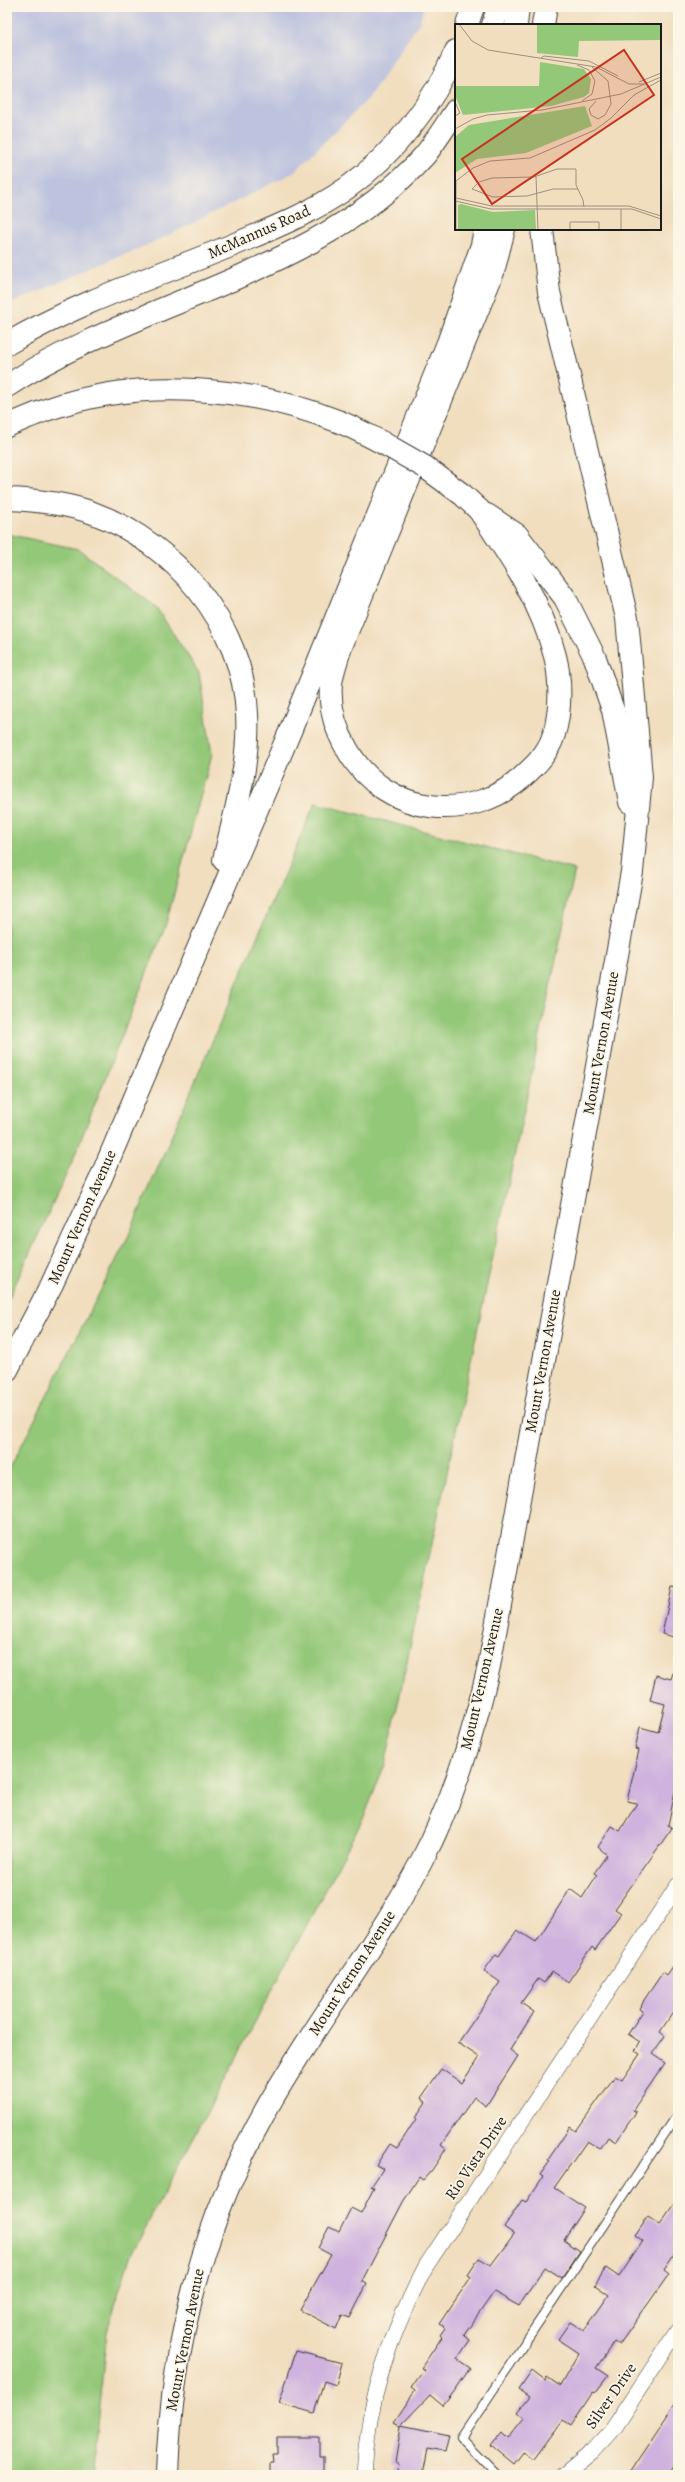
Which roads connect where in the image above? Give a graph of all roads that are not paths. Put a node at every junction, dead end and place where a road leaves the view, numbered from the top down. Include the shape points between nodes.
1 (473, 7) edge
2 (498, 7) edge
3 (518, 7) edge
4 (546, 7) edge
5 (555, 7) edge
6 (467, 24) edge
7 (494, 24) edge
8 (516, 24) edge
9 (542, 24) edge
10 (553, 24) edge
11 (455, 53) edge
12 (455, 111) edge
13 (485, 230) edge
14 (504, 230) edge
15 (542, 230) edge
16 (7, 344) edge
17 (7, 386) edge
18 (7, 426) edge
19 (7, 499) edge
20 (479, 510) junction
21 (635, 825) junction
22 (150, 1060) junction
23 (7, 1370) edge
24 (678, 1885) edge
25 (678, 2114) edge
26 (678, 2330) edge
27 (167, 2475) edge
28 (364, 2475) edge
29 (497, 2475) edge
30 (564, 2475) edge

1 - 6 main road
2 - 7 main road
3 - 8 main road
4 - 9 main road
5 - 10 main road
11 - 16 main road, McMannus Road via 439,86 413,124 383,158 346,188 287,223 85,305
12 - 17 main road via 425,154 399,180 348,220 287,254 78,345
13 - 22 main road via 448,343 291,729
14 - 20 main road via 494,272 340,649 331,685 333,714 341,738 354,763 377,786 410,803 448,809 477,803 516,785 540,760 554,736 559,711 558,678 556,657 543,617 528,584
15 - 21 main road via 549,292 627,618 640,777
18 - 20 main road, bridge via 50,408 106,394 159,388 213,391 281,403 340,422 383,443 425,467
19 - 22 main road via 61,504 94,513 149,543 175,564 198,589 217,616 232,646 241,677 247,714 243,771 236,810 220,872
20 - 21 main road via 517,535 565,598 595,658 613,710
21 - 27 main road, Mount Vernon Avenue via 632,872 489,1666 477,1715 448,1804 421,1862 267,2107 221,2204 202,2254 173,2383
22 - 23 main road, Mount Vernon Avenue via 100,1180 52,1284
24 - 28 street, Rio Vista Drive via 426,2266 408,2299 387,2348 377,2384 368,2429
25 - 29 lane via 461,2438
26 - 30 street, Silver Drive via 612,2430 593,2451

